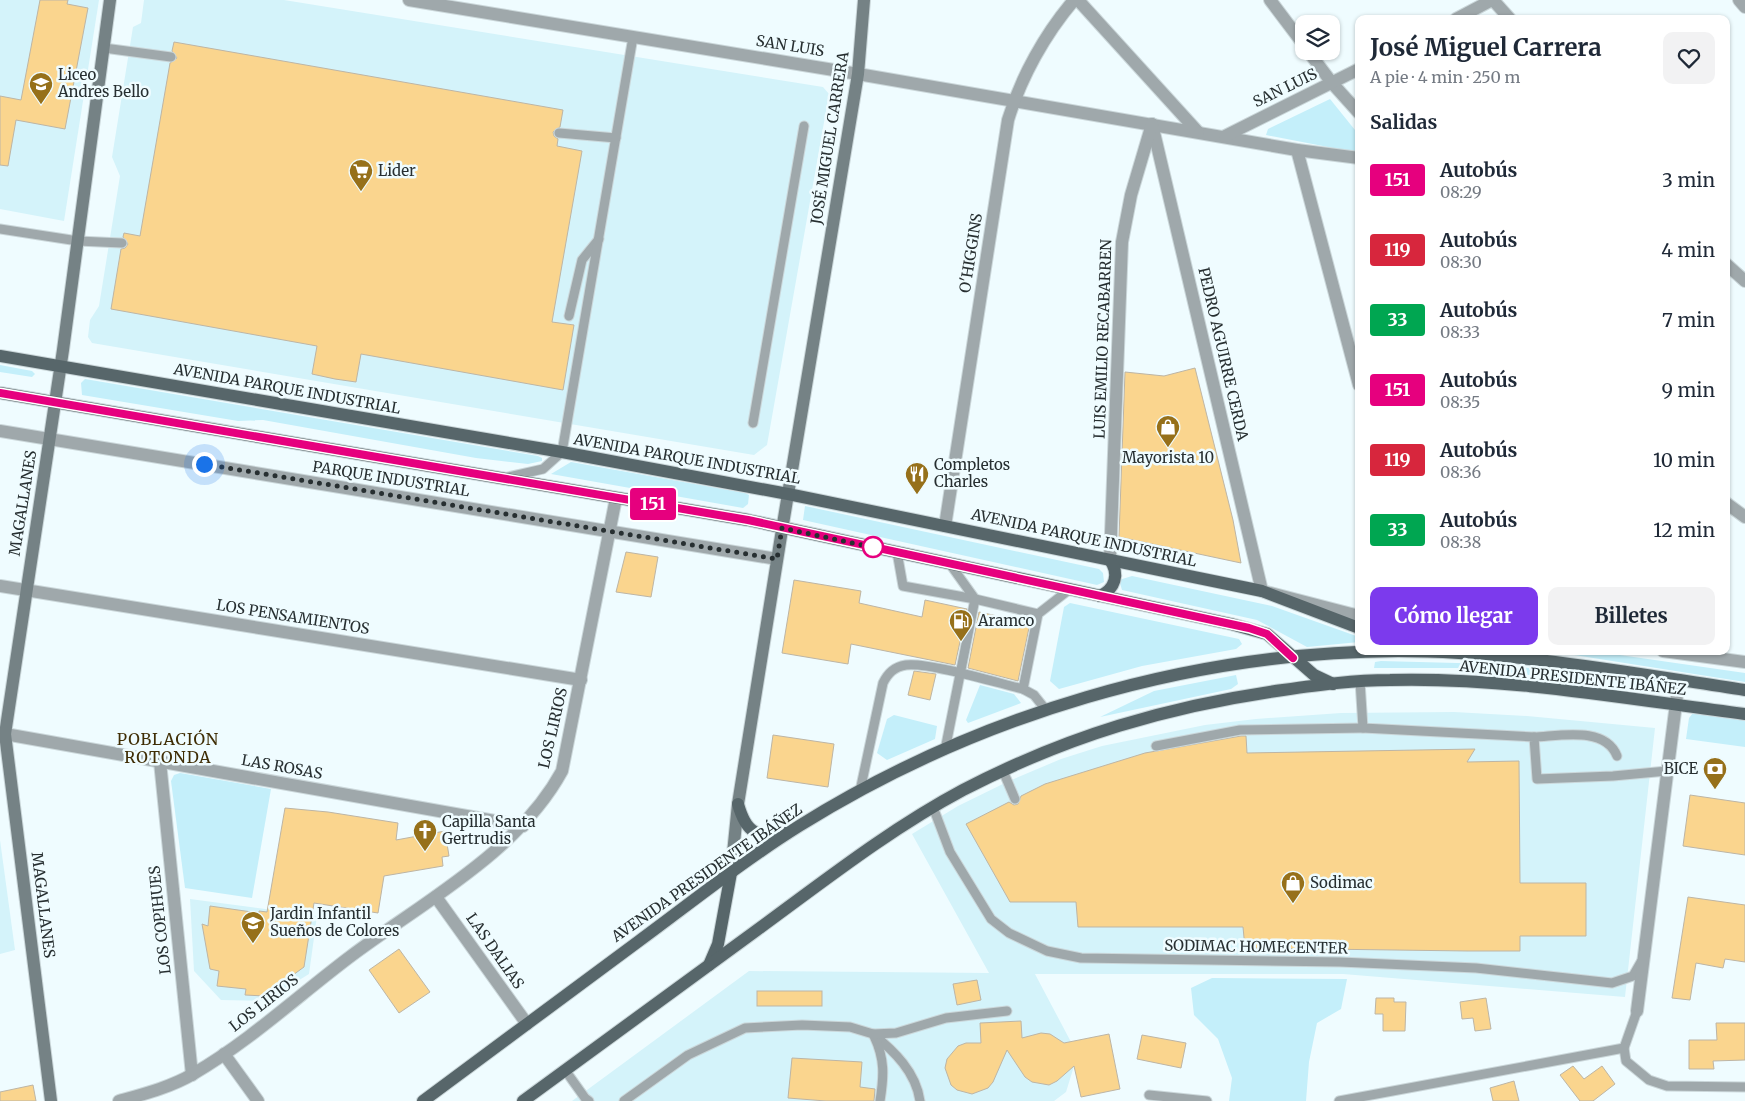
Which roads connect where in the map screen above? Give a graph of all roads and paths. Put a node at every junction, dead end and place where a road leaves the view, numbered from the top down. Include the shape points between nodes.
1 (110, 0) edge
2 (408, 0) edge
3 (864, 0) edge
4 (1074, 0) edge
5 (1078, 0) edge
6 (1270, 0) edge
7 (1492, 0) edge
8 (1739, 0) edge
9 (1745, 8) edge
10 (1464, 15) edge
11 (1506, 15) edge
12 (1295, 34) edge
13 (633, 37) junction
14 (104, 48) junction
15 (172, 57) dead end
16 (1315, 60) edge
17 (1355, 71) edge
18 (858, 74) junction
19 (1332, 83) junction
20 (1015, 101) junction
21 (1355, 109) edge
22 (1152, 124) junction
23 (804, 126) dead end
24 (1198, 132) junction
25 (559, 133) dead end
26 (1225, 136) junction
27 (616, 138) junction
28 (1297, 150) junction
29 (1355, 157) edge
30 (0, 229) edge
31 (599, 240) junction
32 (78, 241) junction
33 (122, 243) dead end
34 (1730, 268) edge
35 (1745, 281) edge
36 (569, 316) dead end
37 (1353, 338) edge
38 (1355, 354) edge
39 (0, 356) edge
40 (60, 366) junction
41 (0, 393) edge
42 (55, 401) junction
43 (753, 423) dead end
44 (0, 430) edge
45 (49, 439) junction
46 (562, 452) junction
47 (503, 478) junction
48 (788, 494) junction
49 (616, 498) junction
50 (1730, 506) edge
51 (1745, 517) edge
52 (945, 526) junction
53 (782, 528) junction
54 (610, 532) junction
55 (897, 552) junction
56 (777, 559) junction
57 (1110, 560) junction
58 (950, 564) junction
59 (0, 586) edge
60 (1070, 589) junction
61 (26, 590) junction
62 (1262, 591) junction
63 (1100, 596) junction
64 (975, 599) junction
65 (1038, 614) junction
66 (1355, 615) edge
67 (1355, 626) edge
68 (1355, 653) edge
69 (1480, 655) edge
70 (1691, 655) edge
71 (1293, 658) junction
72 (1745, 662) edge
73 (961, 674) junction
74 (581, 680) junction
75 (1679, 680) junction
76 (1360, 681) junction
77 (1333, 684) junction
78 (1023, 689) junction
79 (1745, 690) edge
80 (1675, 705) junction
81 (1046, 710) junction
82 (1745, 714) edge
83 (1362, 728) junction
84 (5, 734) junction
85 (1534, 737) junction
86 (1156, 746) dead end
87 (945, 750) junction
88 (1617, 756) dead end
89 (160, 762) junction
90 (1003, 771) junction
91 (1667, 771) junction
92 (860, 791) junction
93 (1015, 799) dead end
94 (738, 804) junction
95 (933, 807) junction
96 (523, 826) junction
97 (790, 832) junction
98 (731, 873) junction
99 (436, 897) junction
100 (1643, 958) junction
101 (708, 967) junction
102 (1007, 1011) dead end
103 (1637, 1011) joint
104 (527, 1024) junction
105 (872, 1034) junction
106 (1624, 1048) junction
107 (224, 1054) junction
108 (565, 1070) junction
109 (192, 1075) junction
110 (1745, 1087) edge
111 (1148, 1095) dead end
112 (586, 1100) edge
113 (51, 1101) edge
114 (119, 1101) edge
115 (258, 1101) edge
116 (423, 1101) edge
117 (523, 1101) edge
118 (624, 1101) edge
119 (880, 1101) edge
120 (920, 1101) edge
121 (1207, 1101) edge
122 (1339, 1101) edge

1 - 14 street, MAGALLANES
2 - 13 street, SAN LUIS
3 - 18 street, JOSÉ MIGUEL CARRERA
4 - 20 street, O'HIGGINS via 1038,54
5 - 24 street
6 - 12 street
7 - 10 street
7 - 11 street
8 - 9 street
13 - 18 street, SAN LUIS
13 - 27 lane
14 - 15 lane
14 - 32 street, MAGALLANES
16 - 19 street
17 - 19 street, SAN LUIS
18 - 20 street, SAN LUIS
18 - 48 street, JOSÉ MIGUEL CARRERA
19 - 21 street
19 - 26 street, SAN LUIS
20 - 22 street, SAN LUIS
20 - 52 street, O'HIGGINS via 1008,120
22 - 24 street, SAN LUIS
22 - 57 street, LUIS EMILIO RECABARREN via 1132,188 1122,242
22 - 62 street, PEDRO AGUIRRE CERDA
23 - 43 lane
24 - 26 street, SAN LUIS
25 - 27 lane
26 - 28 street, SAN LUIS
27 - 31 lane
28 - 29 street, SAN LUIS
28 - 37 street
30 - 32 lane
31 - 36 lane via 582,260
31 - 46 lane
32 - 33 lane
32 - 40 street, MAGALLANES
34 - 35 street
37 - 38 street
39 - 40 main road, AVENIDA PARQUE INDUSTRIAL
40 - 42 street, MAGALLANES
40 - 46 main road, AVENIDA PARQUE INDUSTRIAL
41 - 42 main road
42 - 45 street, MAGALLANES
42 - 47 main road
44 - 45 street, PARQUE INDUSTRIAL
45 - 54 street, PARQUE INDUSTRIAL
45 - 61 street, MAGALLANES
46 - 47 lane via 542,469
46 - 48 main road, AVENIDA PARQUE INDUSTRIAL
47 - 49 main road
48 - 52 main road, AVENIDA PARQUE INDUSTRIAL
48 - 53 street, JOSÉ MIGUEL CARRERA
49 - 53 main road
49 - 54 street, LOS LIRIOS
50 - 51 street
52 - 57 main road, AVENIDA PARQUE INDUSTRIAL
53 - 55 main road
53 - 56 street, JOSÉ MIGUEL CARRERA
54 - 56 street, PARQUE INDUSTRIAL
54 - 74 street, LOS LIRIOS
55 - 58 main road
55 - 64 lane via 904,586
56 - 94 street, JOSÉ MIGUEL CARRERA
57 - 62 main road, AVENIDA PARQUE INDUSTRIAL
57 - 63 main road via 1115,570 1115,581 1108,592
58 - 60 main road
58 - 64 lane
59 - 61 street, LOS PENSAMIENTOS
60 - 63 main road
60 - 65 lane
61 - 74 street, LOS PENSAMIENTOS
61 - 84 street, MAGALLANES
62 - 66 street
62 - 67 main road, AVENIDA PARQUE INDUSTRIAL
63 - 71 main road via 1258,630 1273,638
64 - 65 lane
64 - 73 lane
65 - 78 lane
68 - 71 main road, AVENIDA PRESIDENTE IBÁÑEZ
69 - 75 main road, AVENIDA PRESIDENTE IBÁÑEZ
70 - 72 street
71 - 77 main road via 1314,675
71 - 81 main road, AVENIDA PRESIDENTE IBÁÑEZ via 1187,672
73 - 78 lane
73 - 87 lane
73 - 92 lane via 907,665 888,674 883,683
74 - 96 street, LOS LIRIOS via 562,771
75 - 79 main road, AVENIDA PRESIDENTE IBÁÑEZ
75 - 80 street
76 - 77 main road, AVENIDA PRESIDENTE IBÁÑEZ
76 - 80 main road, AVENIDA PRESIDENTE IBÁÑEZ via 1462,681
76 - 83 lane
77 - 90 main road, AVENIDA PRESIDENTE IBÁÑEZ via 1245,695 1157,713 1109,728
78 - 81 lane via 1034,695
80 - 82 main road, AVENIDA PRESIDENTE IBÁÑEZ
80 - 91 street
81 - 87 main road, AVENIDA PRESIDENTE IBÁÑEZ
83 - 85 lane
83 - 86 lane via 1240,730
84 - 89 street, LAS ROSAS
84 - 113 street, MAGALLANES
85 - 88 lane via 1590,735 1607,742
85 - 91 lane via 1537,779
87 - 92 main road, AVENIDA PRESIDENTE IBÁÑEZ
89 - 96 street, LAS ROSAS
89 - 109 street, LOS COPIHUES
90 - 93 lane
90 - 95 main road, AVENIDA PRESIDENTE IBÁÑEZ
91 - 100 street
92 - 97 main road, AVENIDA PRESIDENTE IBÁÑEZ
94 - 97 main road via 742,818 754,832 771,835
94 - 98 street, JOSÉ MIGUEL CARRERA
95 - 100 lane, SODIMAC HOMECENTER via 950,852 992,919 1009,933 1046,951 1081,958 1340,962 1476,968 1612,983 1633,976
95 - 101 main road, AVENIDA PRESIDENTE IBÁÑEZ via 874,845
96 - 99 street, LOS LIRIOS
97 - 98 main road, AVENIDA PRESIDENTE IBÁÑEZ
98 - 101 main road via 718,944
98 - 104 main road, AVENIDA PRESIDENTE IBÁÑEZ
99 - 104 street, LAS DALIAS
99 - 107 street, LOS LIRIOS via 352,955
100 - 103 street
101 - 108 main road, AVENIDA PRESIDENTE IBÁÑEZ
102 - 105 lane via 946,1018 896,1033
103 - 106 lane
104 - 116 main road, AVENIDA PRESIDENTE IBÁÑEZ
105 - 118 lane via 850,1027 745,1028 688,1055
105 - 119 lane via 883,1056
105 - 120 lane via 899,1058 913,1080
106 - 110 lane via 1626,1061 1635,1070 1649,1080 1667,1086
106 - 122 lane
107 - 109 street, LOS LIRIOS
107 - 115 street
108 - 112 lane
108 - 117 main road, AVENIDA PRESIDENTE IBÁÑEZ
109 - 114 street, LOS LIRIOS via 164,1088
111 - 121 lane

